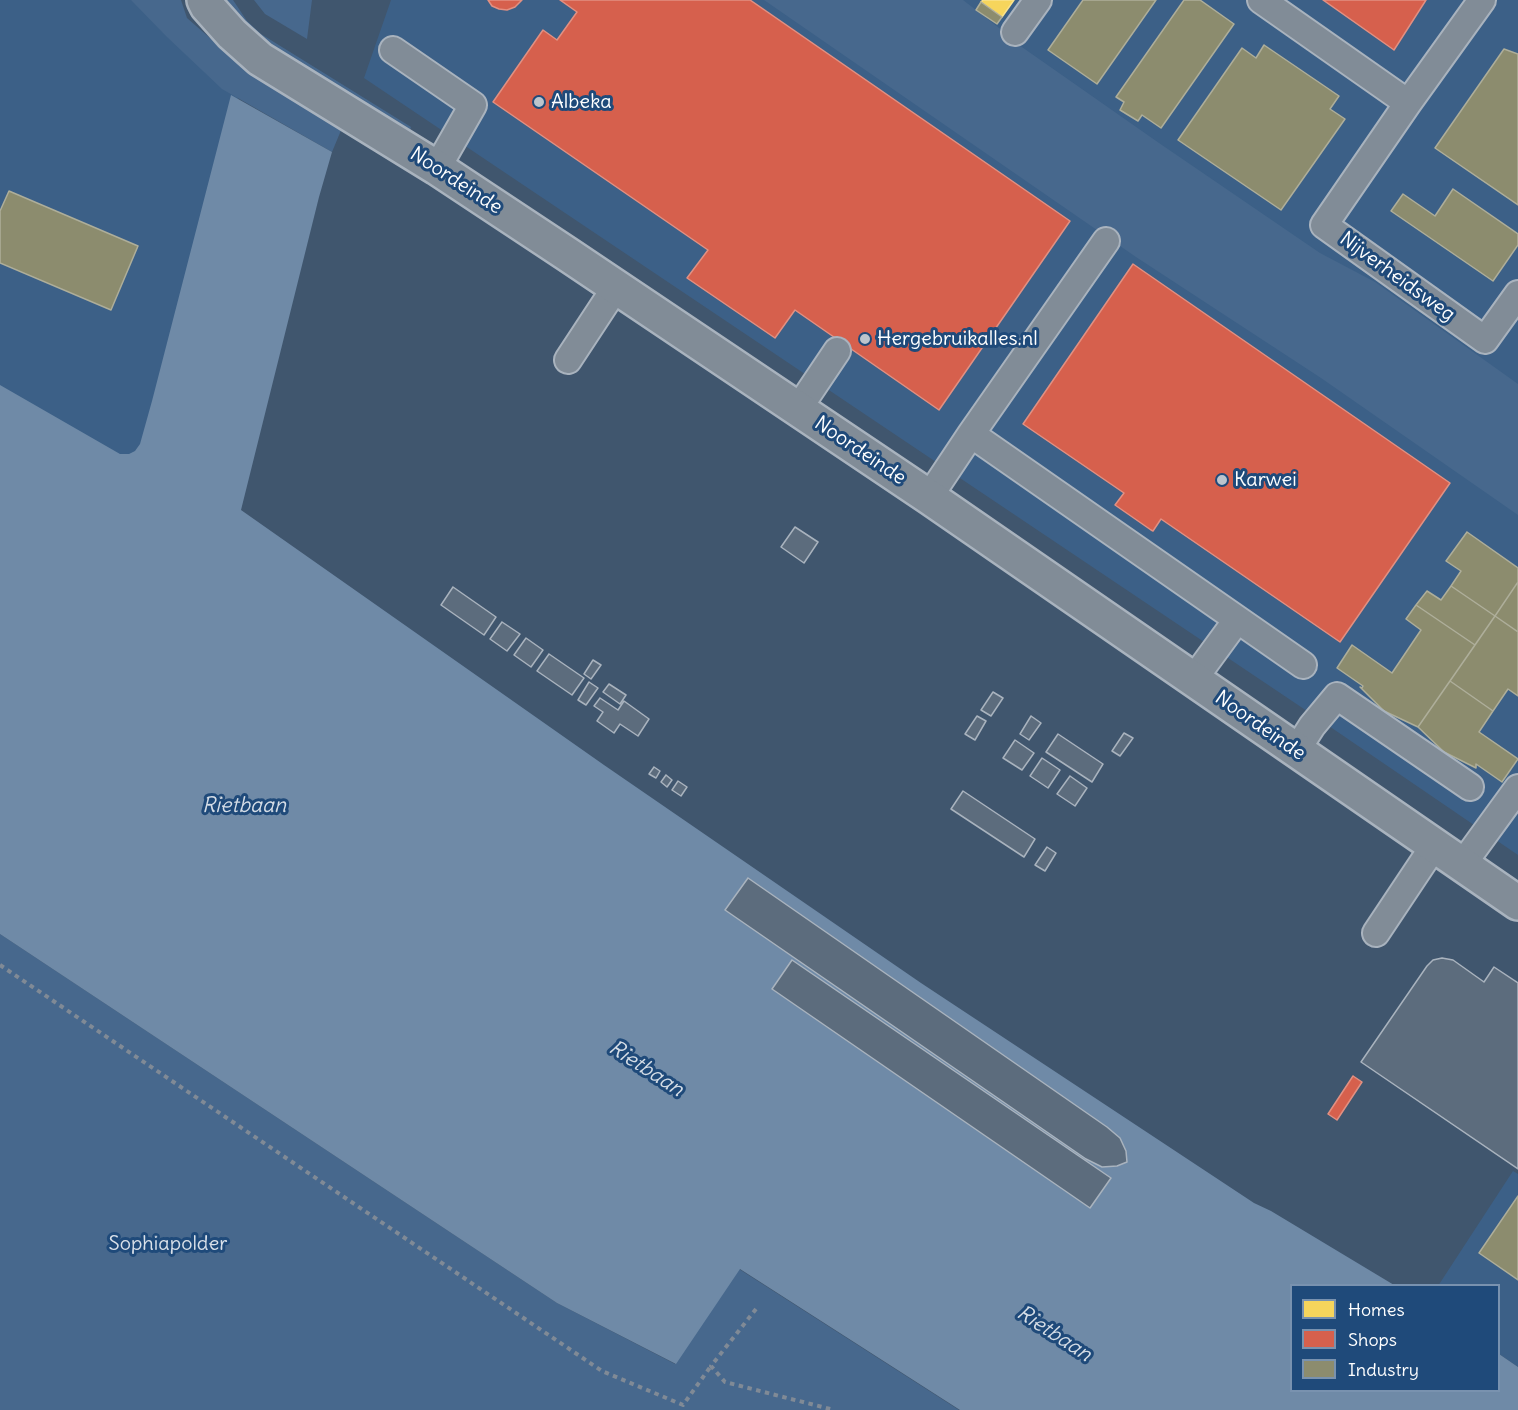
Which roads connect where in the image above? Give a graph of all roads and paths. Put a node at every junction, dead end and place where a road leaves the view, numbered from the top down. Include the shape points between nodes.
1 (204, 0) edge
2 (1038, 0) edge
3 (1261, 0) edge
4 (1482, 0) edge
5 (1015, 32) dead end
6 (393, 50) dead end
7 (1408, 103) junction
8 (437, 168) junction
9 (1106, 241) dead end
10 (616, 287) junction
11 (1518, 294) edge
12 (837, 351) dead end
13 (568, 360) dead end
14 (798, 409) junction
15 (971, 434) junction
16 (929, 497) junction
17 (1238, 620) junction
18 (1303, 665) dead end
19 (1193, 680) junction
20 (1296, 751) junction
21 (1470, 787) dead end
22 (1518, 788) edge
23 (1434, 846) junction
24 (1462, 865) junction
25 (1518, 903) edge
26 (1376, 933) dead end
27 (0, 965) edge
28 (756, 1309) dead end
29 (711, 1366) junction
30 (834, 1410) edge

1 - 8 main road, Noordeinde via 232,34 260,59
2 - 5 street
3 - 7 street
4 - 7 street, Nijverheidsweg
6 - 8 street via 473,105
7 - 11 street, Nijverheidsweg via 1324,225 1485,340
8 - 10 main road, Noordeinde
9 - 15 street
10 - 13 street
10 - 14 main road, Noordeinde
12 - 14 street
14 - 16 main road, Noordeinde
15 - 16 street
15 - 17 street
16 - 19 main road, Noordeinde
17 - 18 street
17 - 19 street
19 - 20 main road, Noordeinde
20 - 21 street via 1337,696
20 - 23 main road, Noordeinde
22 - 24 street
23 - 24 main road, Noordeinde
23 - 26 street
24 - 25 main road, Noordeinde
27 - 29 path via 602,1371 683,1405
28 - 29 path
29 - 30 path via 725,1382

